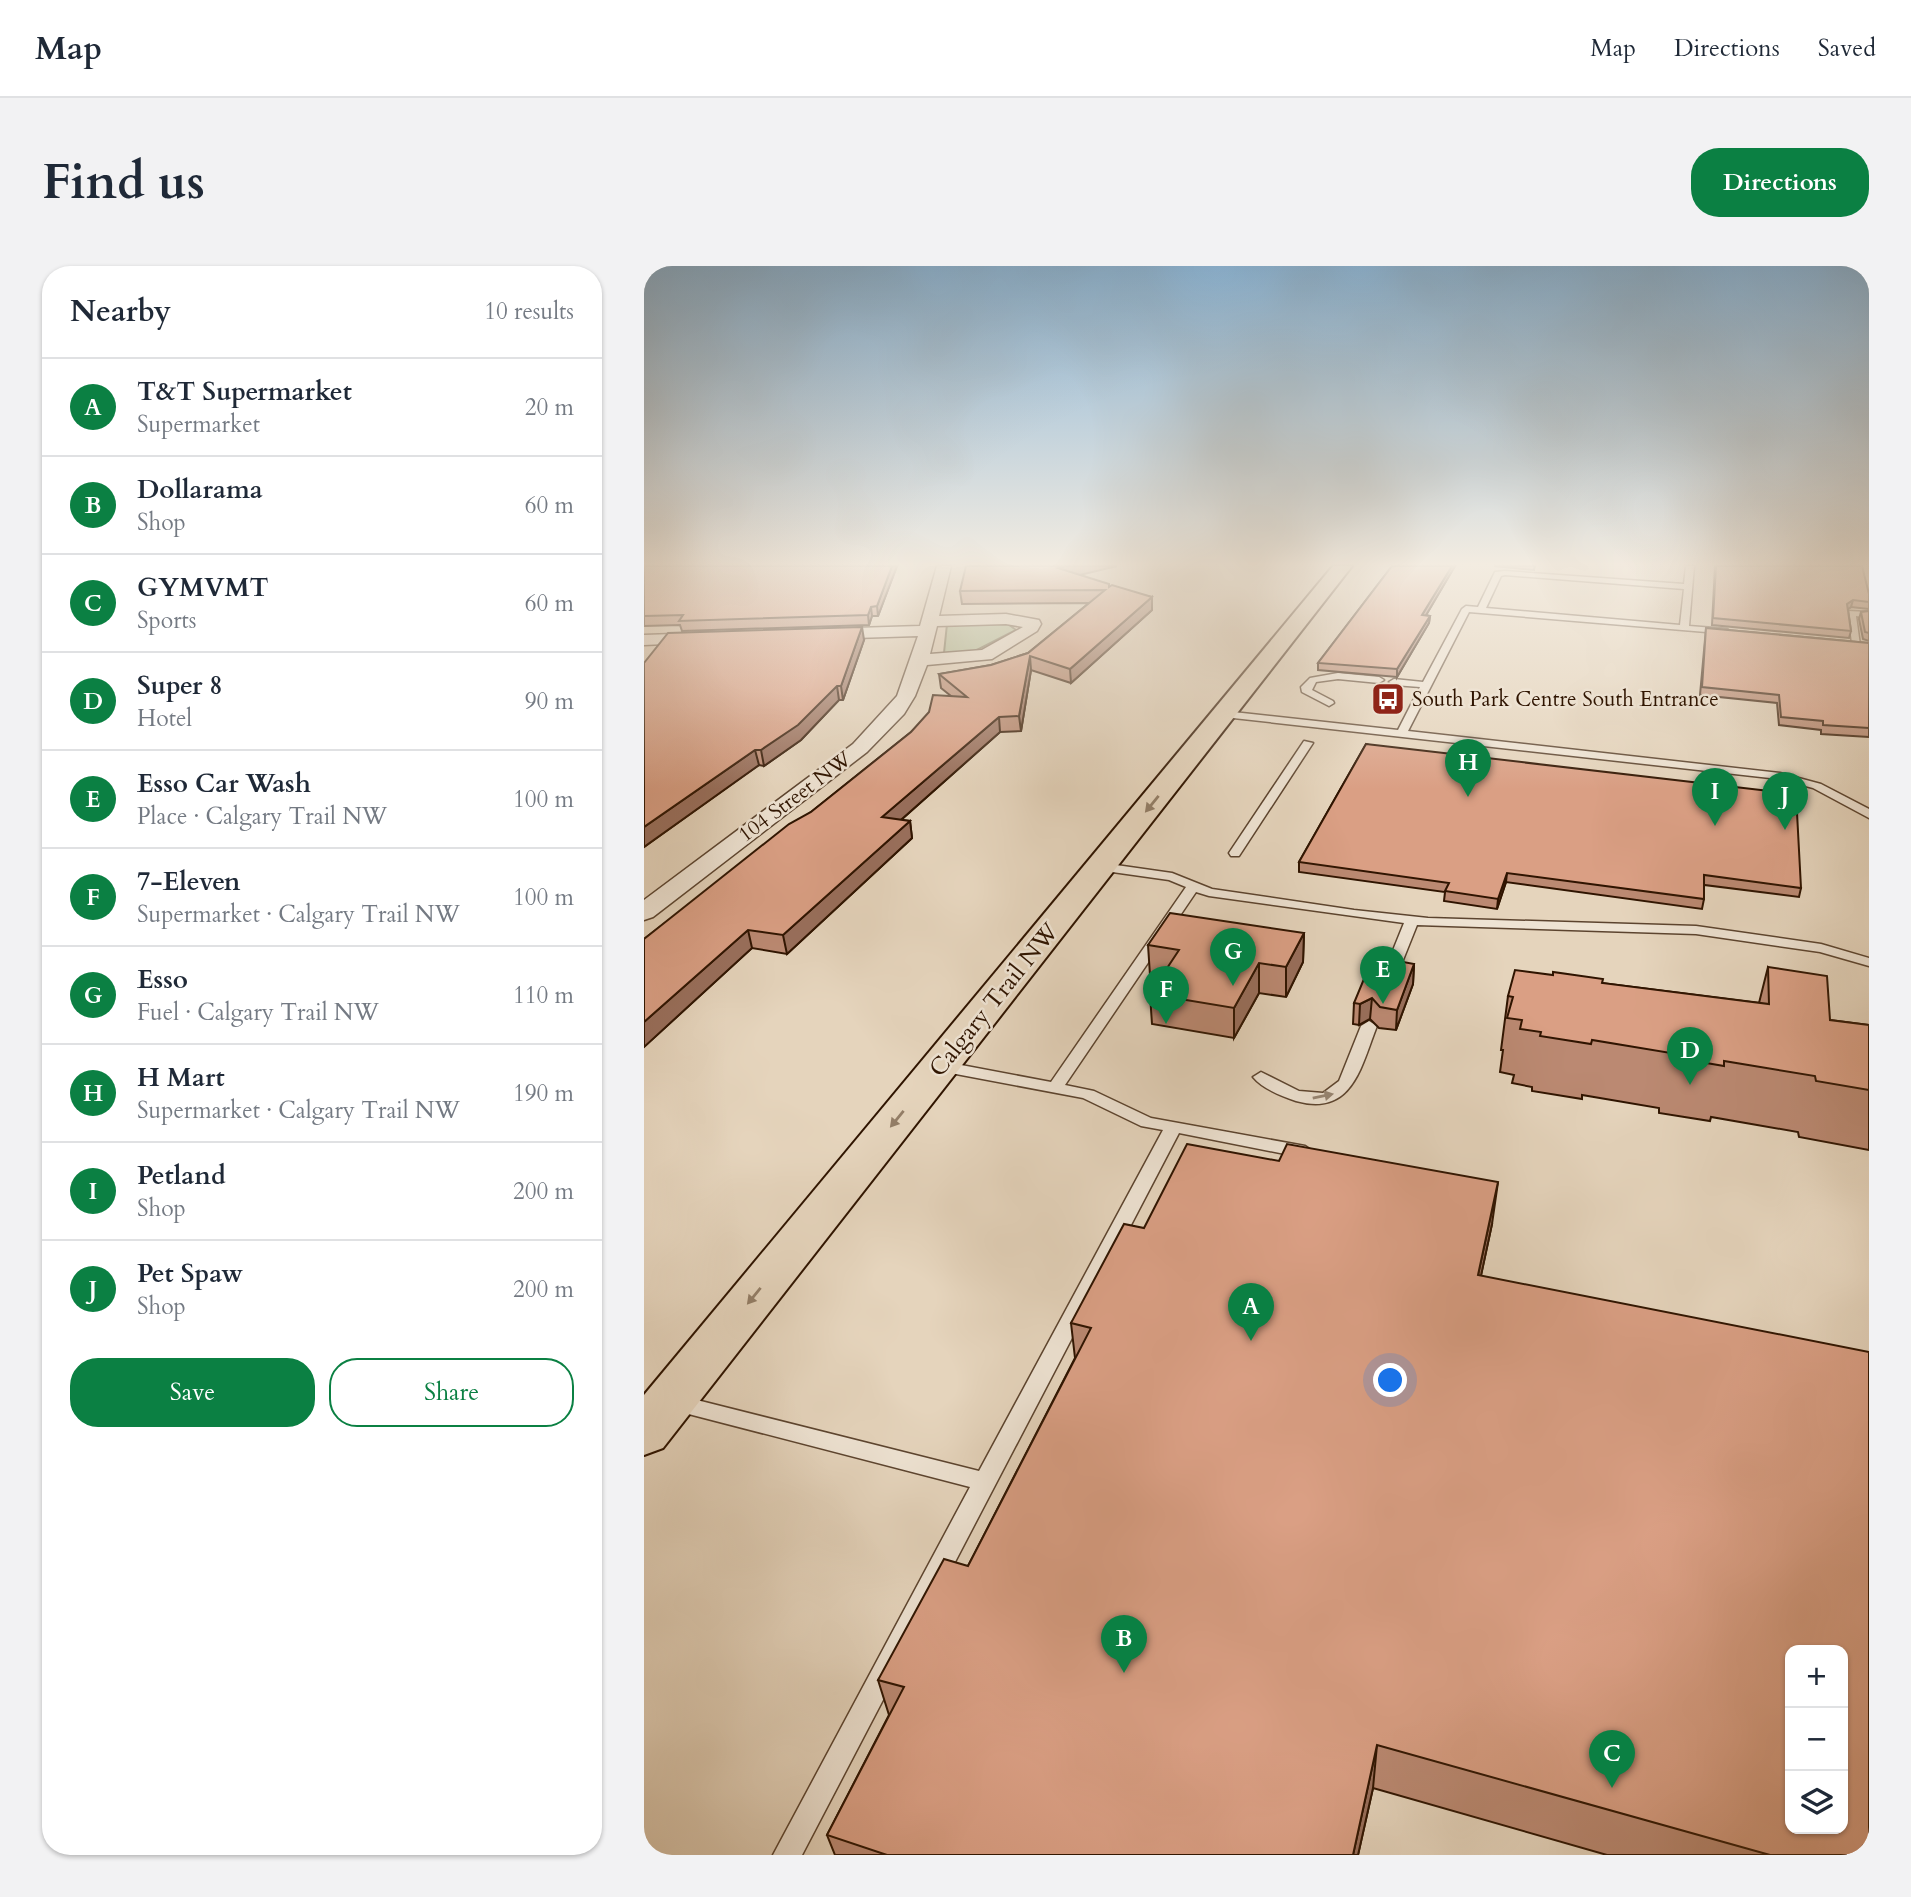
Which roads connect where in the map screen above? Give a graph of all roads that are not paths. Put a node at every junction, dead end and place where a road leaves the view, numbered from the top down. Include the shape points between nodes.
1 (925, 640) edge
2 (1013, 640) edge
3 (1283, 640) edge
4 (1450, 640) edge
5 (1844, 642) edge
6 (1857, 643) joint
7 (1869, 645) edge
8 (920, 660) junction
9 (1379, 680) dead end
10 (1394, 682) dead end
11 (1427, 685) junction
12 (1329, 703) dead end
13 (1224, 714) junction
14 (1401, 734) junction
15 (1308, 743) dead end
16 (1869, 814) edge
17 (1236, 853) dead end
18 (1102, 867) junction
19 (1193, 887) junction
20 (644, 912) edge
21 (1412, 920) junction
22 (1869, 962) edge
23 (1388, 980) edge
24 (1369, 1026) dead end
25 (940, 1066) junction
26 (1261, 1077) dead end
27 (1055, 1088) junction
28 (1173, 1128) junction
29 (1323, 1155) edge
30 (657, 1417) edge
31 (983, 1481) junction
32 (787, 1855) edge

1 - 8 street, 104 Street NW
2 - 8 street via 986,655
3 - 13 highway, Calgary Trail NW
4 - 11 lane
5 - 6 lane
6 - 7 lane
8 - 20 street, 104 Street NW via 906,696 875,734
9 - 12 lane via 1338,676 1313,680 1306,687 1307,692
10 - 11 lane
11 - 14 lane
13 - 14 lane
13 -> 18 highway, Calgary Trail NW
14 - 16 lane via 1780,776 1817,786
15 - 17 lane
18 - 19 lane via 1172,877
18 - 25 highway, Calgary Trail NW
19 - 21 lane
19 - 27 lane
21 - 22 lane via 1696,930 1821,948
21 - 23 lane
26 -> 24 lane via 1290,1095 1315,1100 1329,1097 1346,1083
25 - 27 lane
25 -> 30 highway, Calgary Trail NW
27 - 28 lane via 1088,1094 1147,1122
28 - 29 lane
28 - 31 lane
30 - 31 lane
31 - 32 lane

